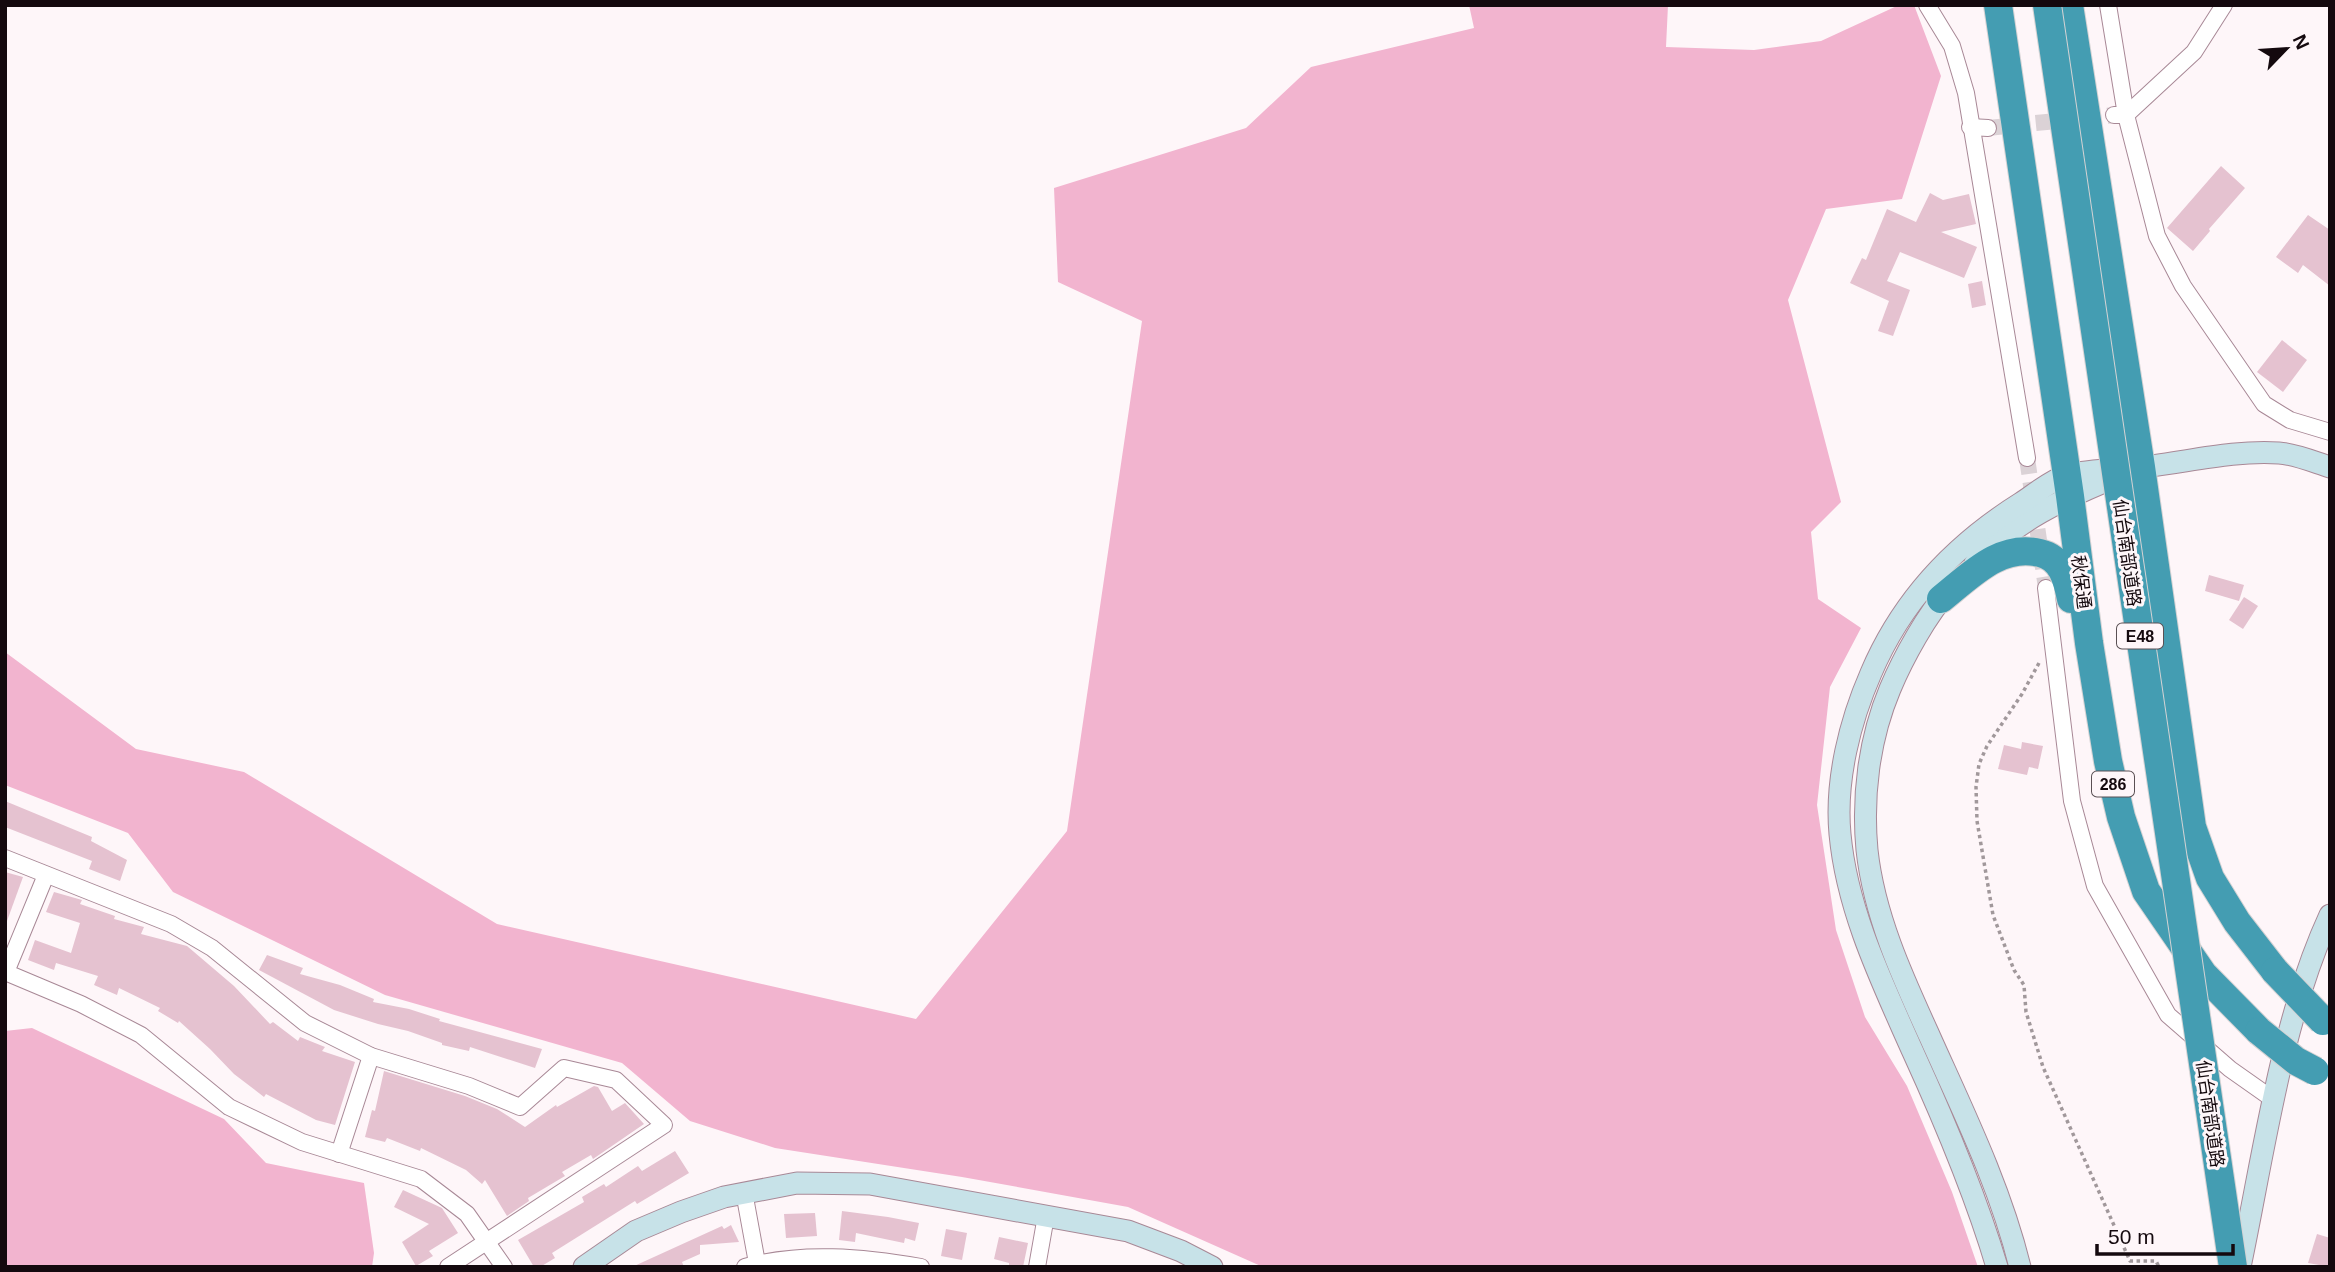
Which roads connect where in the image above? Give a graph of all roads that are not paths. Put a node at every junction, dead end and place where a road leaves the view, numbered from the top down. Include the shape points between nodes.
1 (1927, 5) edge
2 (1997, 5) edge
3 (2046, 5) edge
4 (2069, 5) edge
5 (2108, 5) edge
6 (2224, 5) edge
7 (2120, 115) junction
8 (1970, 127) junction
9 (1988, 128) tunnel mouth
10 (2330, 432) edge
11 (2027, 458) tunnel mouth
12 (2141, 467) junction
13 (2330, 467) edge
14 (2068, 486) junction
15 (2046, 588) tunnel mouth
16 (1941, 599) junction
17 (2104, 737) junction
18 (5, 858) edge
19 (46, 875) junction
20 (2330, 915) edge
21 (6, 972) edge
22 (2326, 1024) edge
23 (371, 1056) junction
24 (2322, 1076) edge
25 (2273, 1100) junction
26 (338, 1154) junction
27 (744, 1192) junction
28 (1046, 1216) junction
29 (487, 1241) junction
30 (845, 1262) edge
31 (751, 1265) edge
32 (448, 1267) edge
33 (504, 1267) edge
34 (584, 1267) edge
35 (921, 1267) edge
36 (1037, 1267) edge
37 (1212, 1267) edge
38 (1997, 1267) edge
39 (2020, 1267) edge
40 (2233, 1267) edge
41 (2240, 1267) edge

1 - 8 street via 1952,46
2 - 14 highway, 秋保通 / 286
3 - 40 highway, 仙台南部道路 / E48, bridge
4 - 12 highway
5 - 7 street
6 - 7 street via 2194,52
7 - 10 street via 2157,236 2183,286 2264,404
8 - 9 street
8 - 11 street
12 - 13 street via 2235,453 2281,453
12 - 14 street
12 - 22 highway, bridge via 2192,827 2210,878 2237,922 2275,971
14 - 16 street via 1992,546
14 - 17 highway, 秋保通 / 286
14 - 38 street via 2004,514 1961,546 1900,615 1858,702 1841,786 1846,879 1859,923 1981,1211
15 - 25 street via 2072,801 2095,886 2168,1015
16 - 17 highway via 1988,562 2009,552 2027,549 2050,555 2064,571 2090,705
16 - 39 street via 1900,665 1879,715 1865,804 1867,851 1897,965 1980,1150
17 - 24 highway, 秋保通 / 286, bridge via 2120,817 2146,891 2203,974 2259,1031
18 - 19 street
19 - 21 street
19 - 23 street via 172,924 212,948 305,1023
20 - 25 street via 2315,948
21 - 26 street via 141,1035 229,1107
23 - 26 street
23 - 29 street via 520,1107 564,1068 616,1080 664,1125
25 - 41 street
26 - 29 street via 421,1179 467,1214
27 - 28 street via 797,1183 870,1184
27 - 31 street
27 - 34 street via 711,1200 636,1231
28 - 36 street
28 - 37 street via 1128,1231
29 - 32 street
29 - 33 street
30 - 31 street via 820,1256
30 - 35 street

